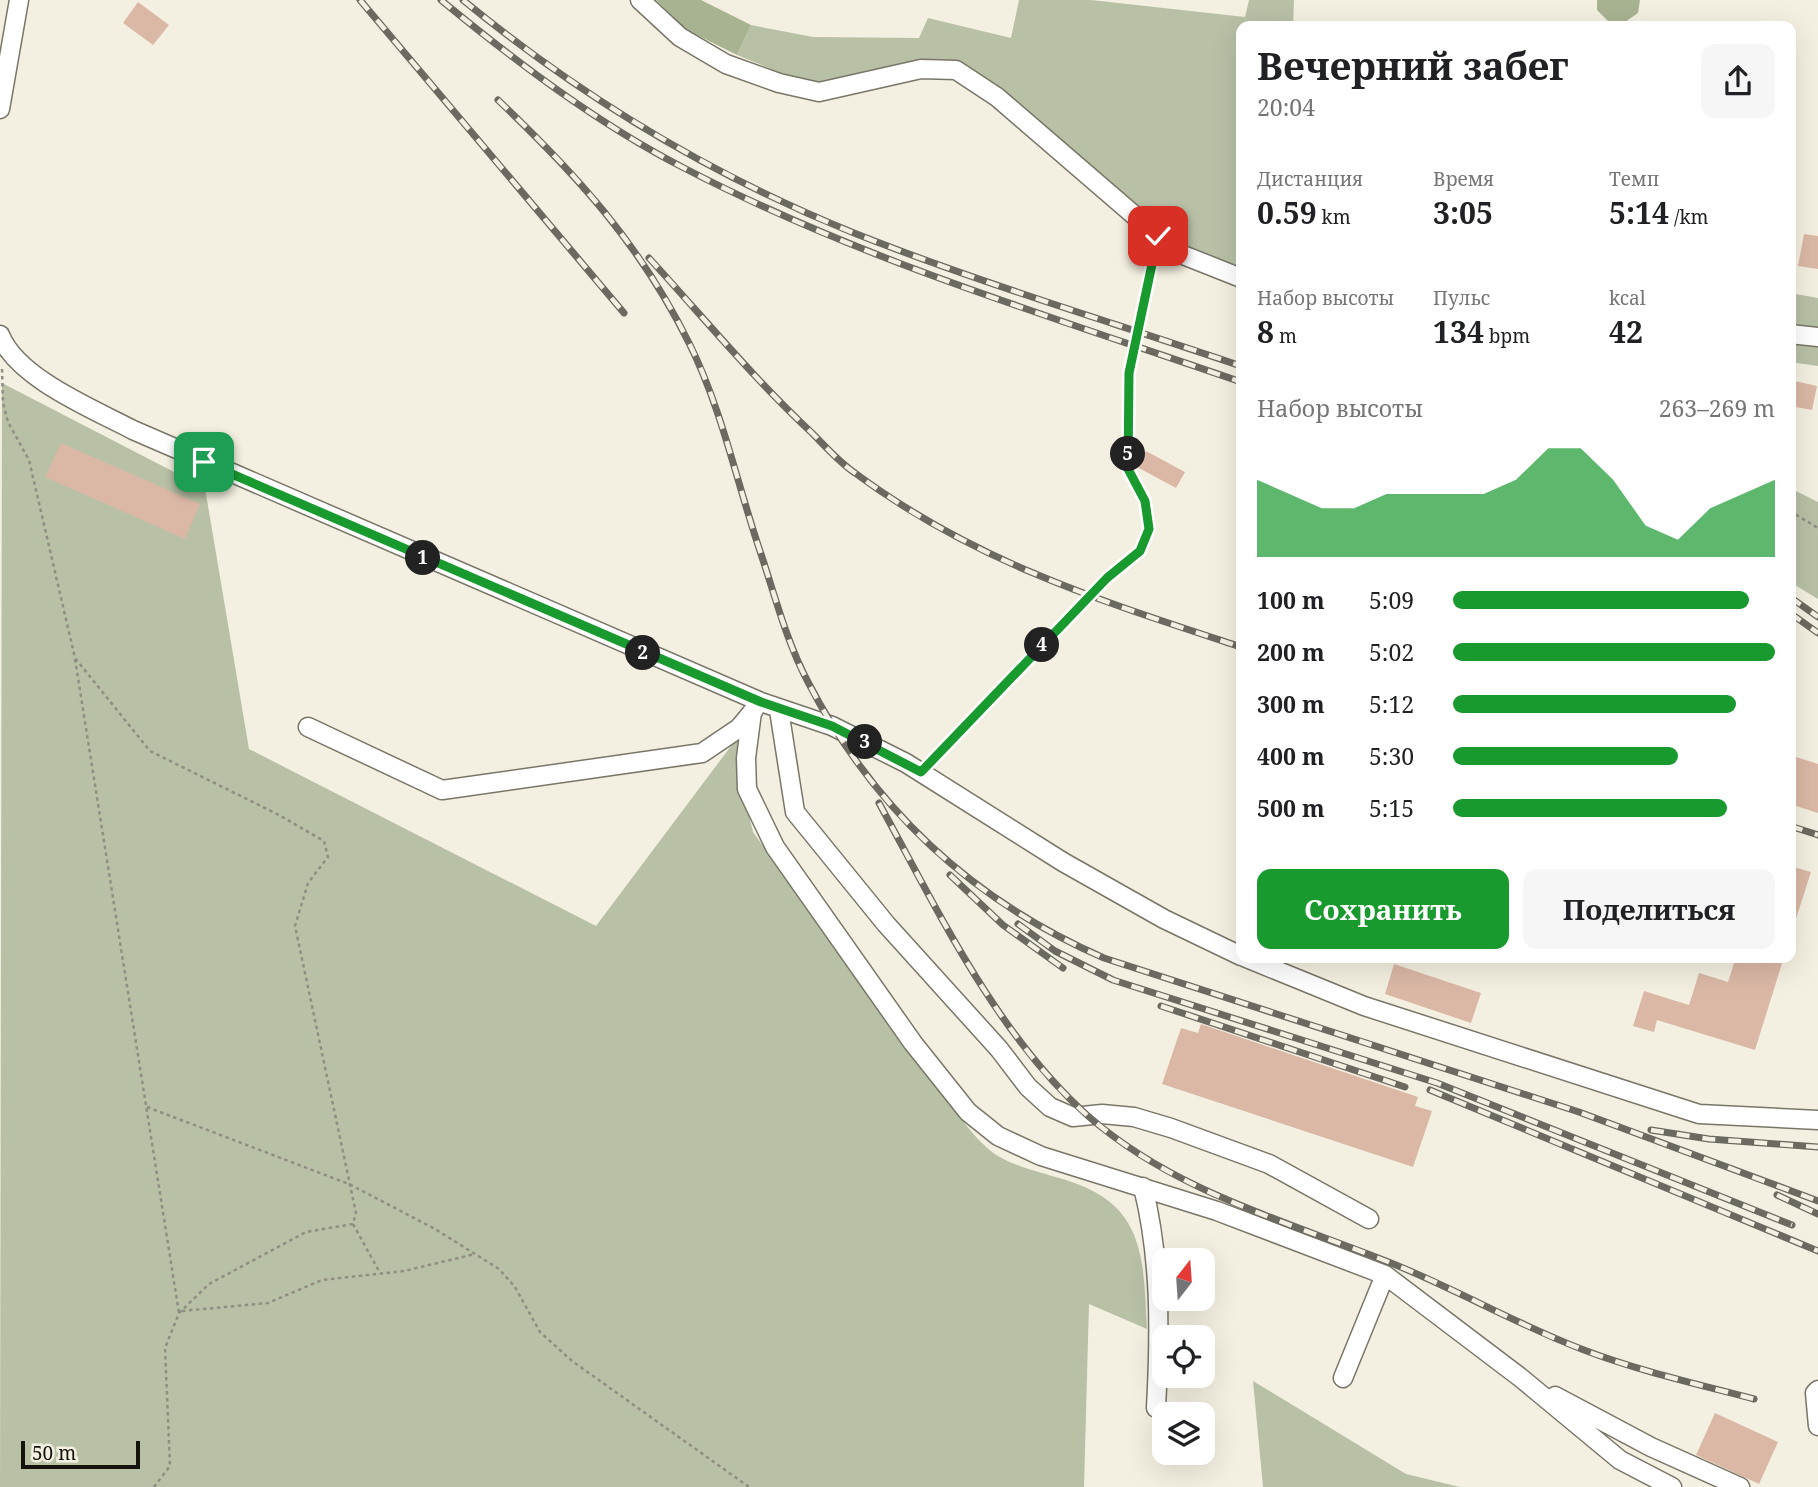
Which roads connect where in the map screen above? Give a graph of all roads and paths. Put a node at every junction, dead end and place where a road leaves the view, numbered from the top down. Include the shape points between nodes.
1 (19, 0) edge
2 (640, 0) edge
3 (0, 109) edge
4 (1158, 236) junction
5 (1236, 276) edge
6 (1796, 335) edge
7 (1818, 337) edge
8 (2, 340) edge
9 (1796, 515) edge
10 (1818, 528) edge
11 (75, 658) junction
12 (756, 707) junction
13 (779, 710) junction
14 (308, 727) dead end
15 (921, 772) junction
16 (1236, 953) edge
17 (1259, 963) edge
18 (147, 1107) junction
19 (1818, 1120) edge
20 (349, 1184) junction
21 (1143, 1187) junction
22 (1369, 1219) dead end
23 (353, 1224) junction
24 (475, 1254) junction
25 (380, 1273) junction
26 (1385, 1275) junction
27 (180, 1312) junction
28 (1343, 1378) dead end
29 (1521, 1378) junction
30 (1818, 1390) edge
31 (1156, 1402) edge
32 (1818, 1426) edge
33 (154, 1487) edge
34 (749, 1487) edge
35 (1672, 1487) edge
36 (1740, 1487) edge

1 - 3 street
2 - 4 street via 680,37 726,64 819,92 921,69 956,70 997,97
4 - 5 street via 1178,253
4 - 15 path via 1129,373 1128,469 1145,501 1149,529 1140,551 1107,578
6 - 7 street
8 - 11 path via 3,402 8,422 29,460
8 - 12 street via 38,379 133,430
9 - 10 path
11 - 18 path
11 - 20 path via 150,751 324,841 328,857 308,883 295,926
12 - 13 street
12 - 14 street via 738,728 702,752 442,790
12 - 21 street via 746,758 747,789 775,847 913,1043 968,1112 998,1136 1041,1156
13 - 15 street via 832,726
13 - 22 street via 794,812 886,924 1050,1107 1073,1117 1134,1117 1171,1128 1269,1164
15 - 16 street via 1063,862
17 - 19 street via 1364,1006 1699,1114
18 - 20 path
18 - 27 path
20 - 23 path via 356,1213
20 - 24 path
21 - 26 street
21 - 31 street via 1153,1226 1160,1335
23 - 25 path
23 - 27 path via 306,1232 209,1284
24 - 25 path
24 - 34 path via 499,1269 515,1287 540,1332 572,1361
25 - 27 path via 323,1280 268,1303
26 - 28 street
26 - 29 street
27 - 33 path via 165,1348 170,1466
29 - 35 street via 1620,1460
29 - 36 street via 1651,1447
30 - 32 street

